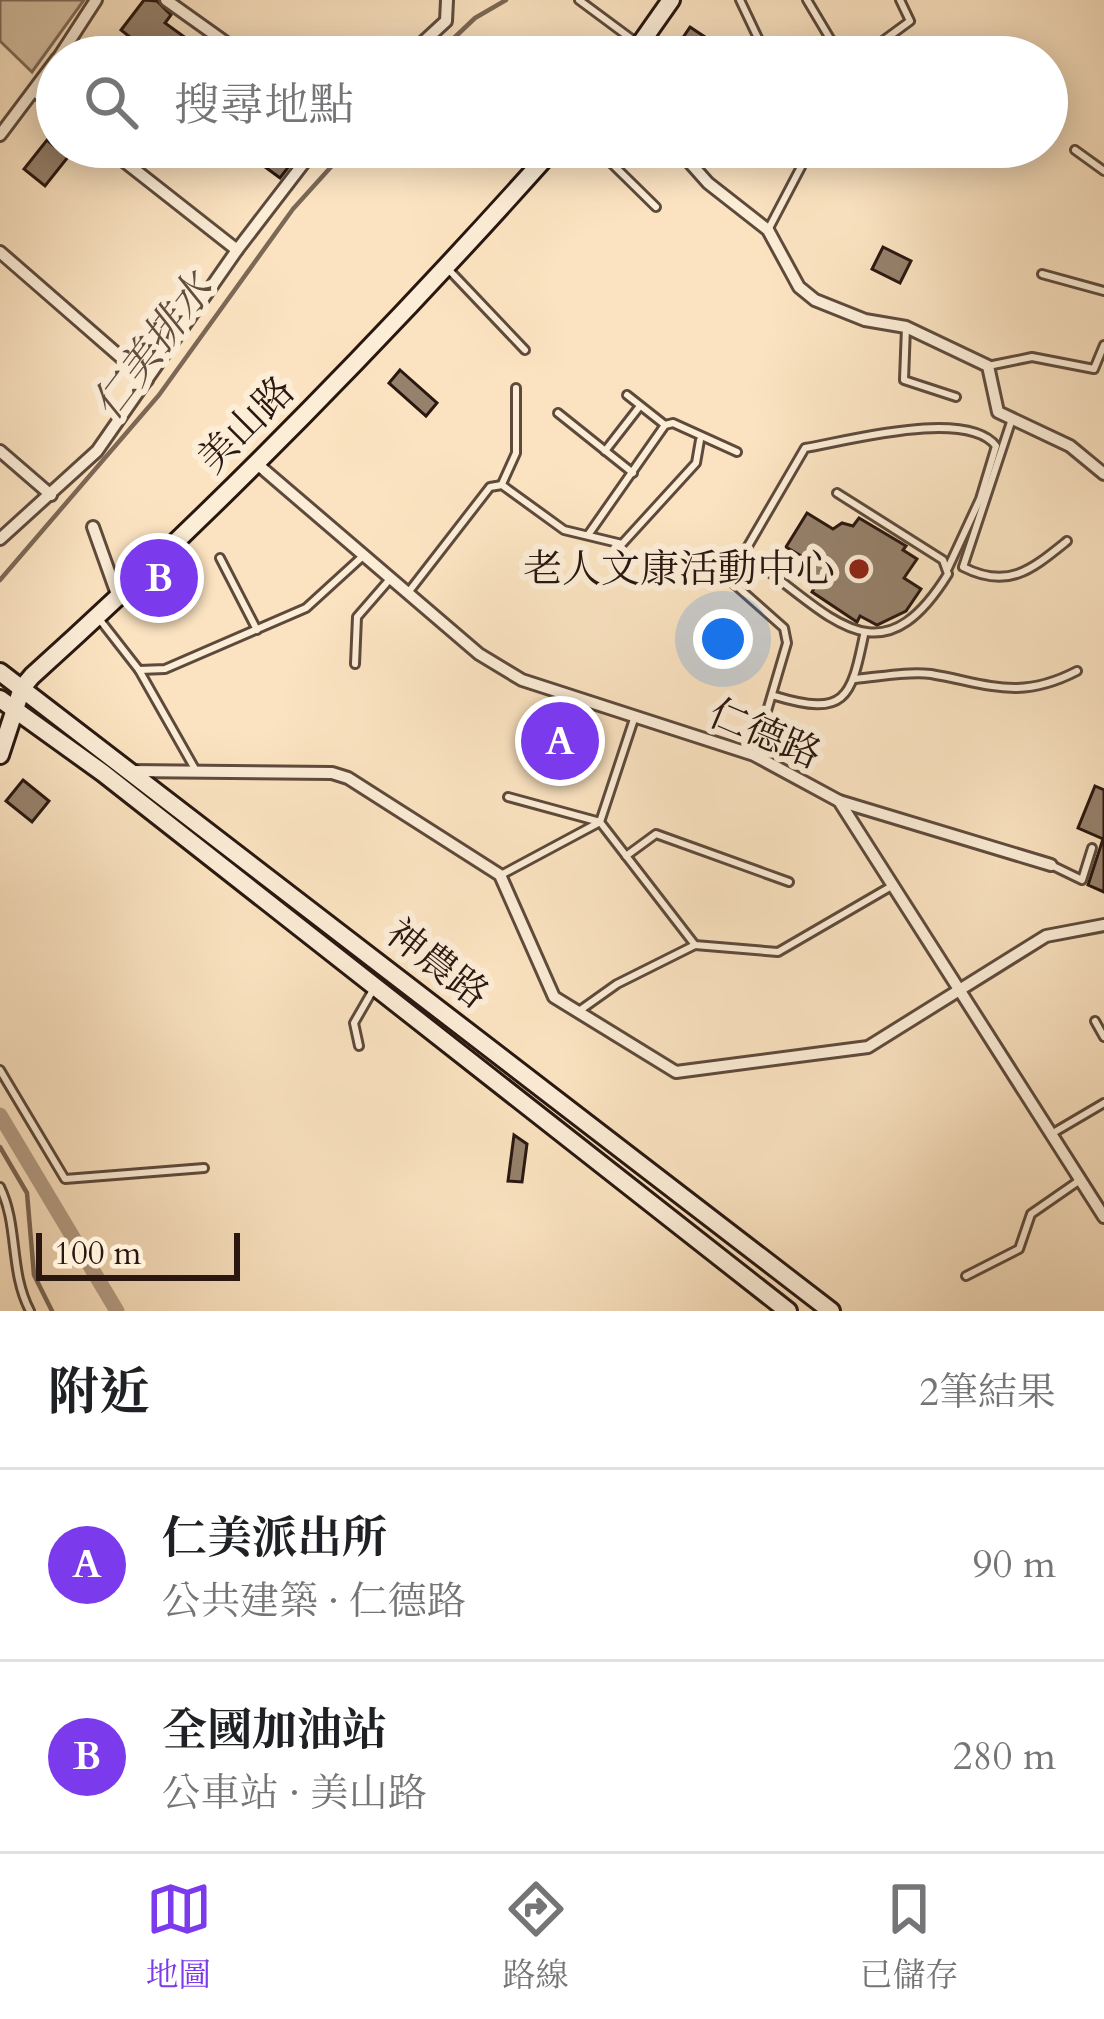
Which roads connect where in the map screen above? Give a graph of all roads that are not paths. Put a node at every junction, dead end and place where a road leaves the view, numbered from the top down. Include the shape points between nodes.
1 (96, 0) edge
2 (166, 0) edge
3 (447, 0) edge
4 (579, 0) edge
5 (671, 0) edge
6 (740, 0) edge
7 (807, 0) edge
8 (899, 0) edge
9 (920, 0) edge
10 (911, 14) junction
11 (72, 36) edge
12 (216, 36) edge
13 (430, 36) edge
14 (619, 36) edge
15 (646, 36) edge
16 (757, 36) edge
17 (829, 36) edge
18 (892, 36) edge
19 (36, 92) edge
20 (0, 135) edge
21 (1075, 150) dead end
22 (133, 168) edge
23 (300, 168) edge
24 (536, 168) edge
25 (616, 168) edge
26 (694, 168) edge
27 (800, 168) edge
28 (1104, 172) edge
29 (656, 207) dead end
30 (768, 230) junction
31 (237, 250) junction
32 (0, 252) edge
33 (447, 268) junction
34 (1042, 274) dead end
35 (1104, 291) edge
36 (906, 327) junction
37 (1104, 345) edge
38 (525, 350) dead end
39 (988, 366) junction
40 (1094, 369) junction
41 (1104, 373) edge
42 (147, 380) junction
43 (516, 388) dead end
44 (627, 395) dead end
45 (956, 398) dead end
46 (640, 406) junction
47 (558, 413) dead end
48 (1011, 422) junction
49 (665, 425) junction
50 (700, 440) junction
51 (0, 451) edge
52 (605, 451) junction
53 (737, 452) dead end
54 (256, 464) junction
55 (633, 473) junction
56 (1104, 474) edge
57 (502, 485) junction
58 (837, 493) dead end
59 (51, 495) junction
60 (93, 527) dead end
61 (587, 536) junction
62 (0, 538) edge
63 (1067, 541) dead end
64 (363, 556) junction
65 (220, 558) dead end
66 (741, 558) junction
67 (948, 568) junction
68 (390, 579) junction
69 (407, 594) junction
70 (118, 597) junction
71 (98, 617) junction
72 (256, 630) junction
73 (864, 633) junction
74 (355, 664) dead end
75 (139, 670) junction
76 (1077, 671) dead end
77 (0, 672) edge
78 (855, 679) junction
79 (22, 688) junction
80 (775, 696) junction
81 (5, 709) edge
82 (635, 716) junction
83 (0, 755) edge
84 (754, 755) junction
85 (133, 770) junction
86 (194, 770) junction
87 (103, 773) junction
88 (508, 797) dead end
89 (838, 801) junction
90 (600, 822) junction
91 (1093, 848) dead end
92 (626, 856) junction
93 (1051, 866) joint
94 (500, 875) junction
95 (789, 882) dead end
96 (890, 887) junction
97 (1104, 925) edge
98 (695, 945) junction
99 (375, 987) junction
100 (959, 993) junction
101 (576, 1012) junction
102 (1095, 1022) dead end
103 (1104, 1037) edge
104 (358, 1046) dead end
105 (0, 1070) edge
106 (1104, 1103) edge
107 (1050, 1134) junction
108 (203, 1168) dead end
109 (1080, 1180) junction
110 (0, 1187) edge
111 (1104, 1217) edge
112 (966, 1276) dead end
113 (30, 1311) edge
114 (788, 1311) edge
115 (831, 1311) edge

1 - 11 street
2 - 12 street
3 - 13 street via 446,22
4 - 14 lane
5 - 15 street
6 - 16 lane
7 - 17 lane
8 - 10 lane
9 - 10 lane
10 - 18 lane
19 - 20 street
21 - 28 lane
22 - 31 street
23 - 31 street
24 - 33 street, 美山路
25 - 29 lane
26 - 30 street
27 - 30 lane
30 - 36 street via 815,300
31 - 42 street
32 - 42 street
33 - 38 lane
33 - 54 street, 美山路
34 - 35 lane
36 - 39 street
36 - 45 lane via 904,380
37 - 40 lane
39 - 40 lane via 1032,357
39 - 48 street via 998,412
40 - 41 lane
42 - 59 street via 97,451
43 - 57 lane via 516,453
44 - 46 lane
46 - 49 lane
46 - 52 lane
47 - 52 lane
48 - 56 street via 1070,446
48 - 63 lane via 963,567 1014,579
49 - 50 lane
49 - 55 lane
50 - 53 lane
50 - 61 lane via 696,464 622,544
51 - 59 street
52 - 55 lane
54 - 64 street, 仁德路
54 - 70 street, 美山路
55 - 61 lane
57 - 61 lane via 564,530
57 - 69 lane via 480,495
58 - 67 lane
59 - 62 street
60 - 70 street
64 - 68 street, 仁德路
64 - 72 lane via 307,608
65 - 72 lane
66 - 67 lane via 805,448 950,427 996,446
66 - 73 lane
66 - 80 lane via 732,582 784,628
67 - 73 lane via 924,613 905,627
68 - 69 street, 仁德路
68 - 74 lane via 357,617
69 - 82 street, 仁德路 via 522,680
70 - 71 street, 美山路
71 - 75 lane
71 - 79 street, 美山路
72 - 75 lane via 166,669
73 - 78 lane
75 - 86 lane
76 - 78 lane via 1038,687 1001,689 927,674
77 - 79 street, 神農路
78 - 80 lane via 851,692 828,704
79 - 81 street, 美山路
79 - 85 street, 神農路
80 - 84 lane
81 - 83 street, 美山路
81 - 87 street, 神農路
82 - 84 street, 仁德路
82 - 90 lane
84 - 89 street, 仁德路
85 - 86 street
85 - 87 street
85 - 115 street, 神農路
86 - 94 street via 332,772
87 - 99 street, 神農路
88 - 90 lane
89 - 93 street
89 - 96 street, 仁德路
90 - 92 lane
90 - 94 lane
91 - 93 lane via 1082,880
92 - 95 lane via 656,834
92 - 98 lane
94 - 101 street via 539,970 554,997
96 - 98 lane via 778,952
96 - 100 street, 仁德路
97 - 100 street via 1046,936
98 - 101 lane
99 - 104 lane via 355,1023
99 - 114 street, 神農路
100 - 101 street via 868,1047 676,1072
100 - 107 street, 仁德路
102 - 103 lane
105 - 108 lane via 65,1178
106 - 107 lane
107 - 109 street, 仁德路
109 - 111 street, 仁德路
109 - 112 lane via 1031,1214 1018,1249
110 - 113 lane via 15,1276

